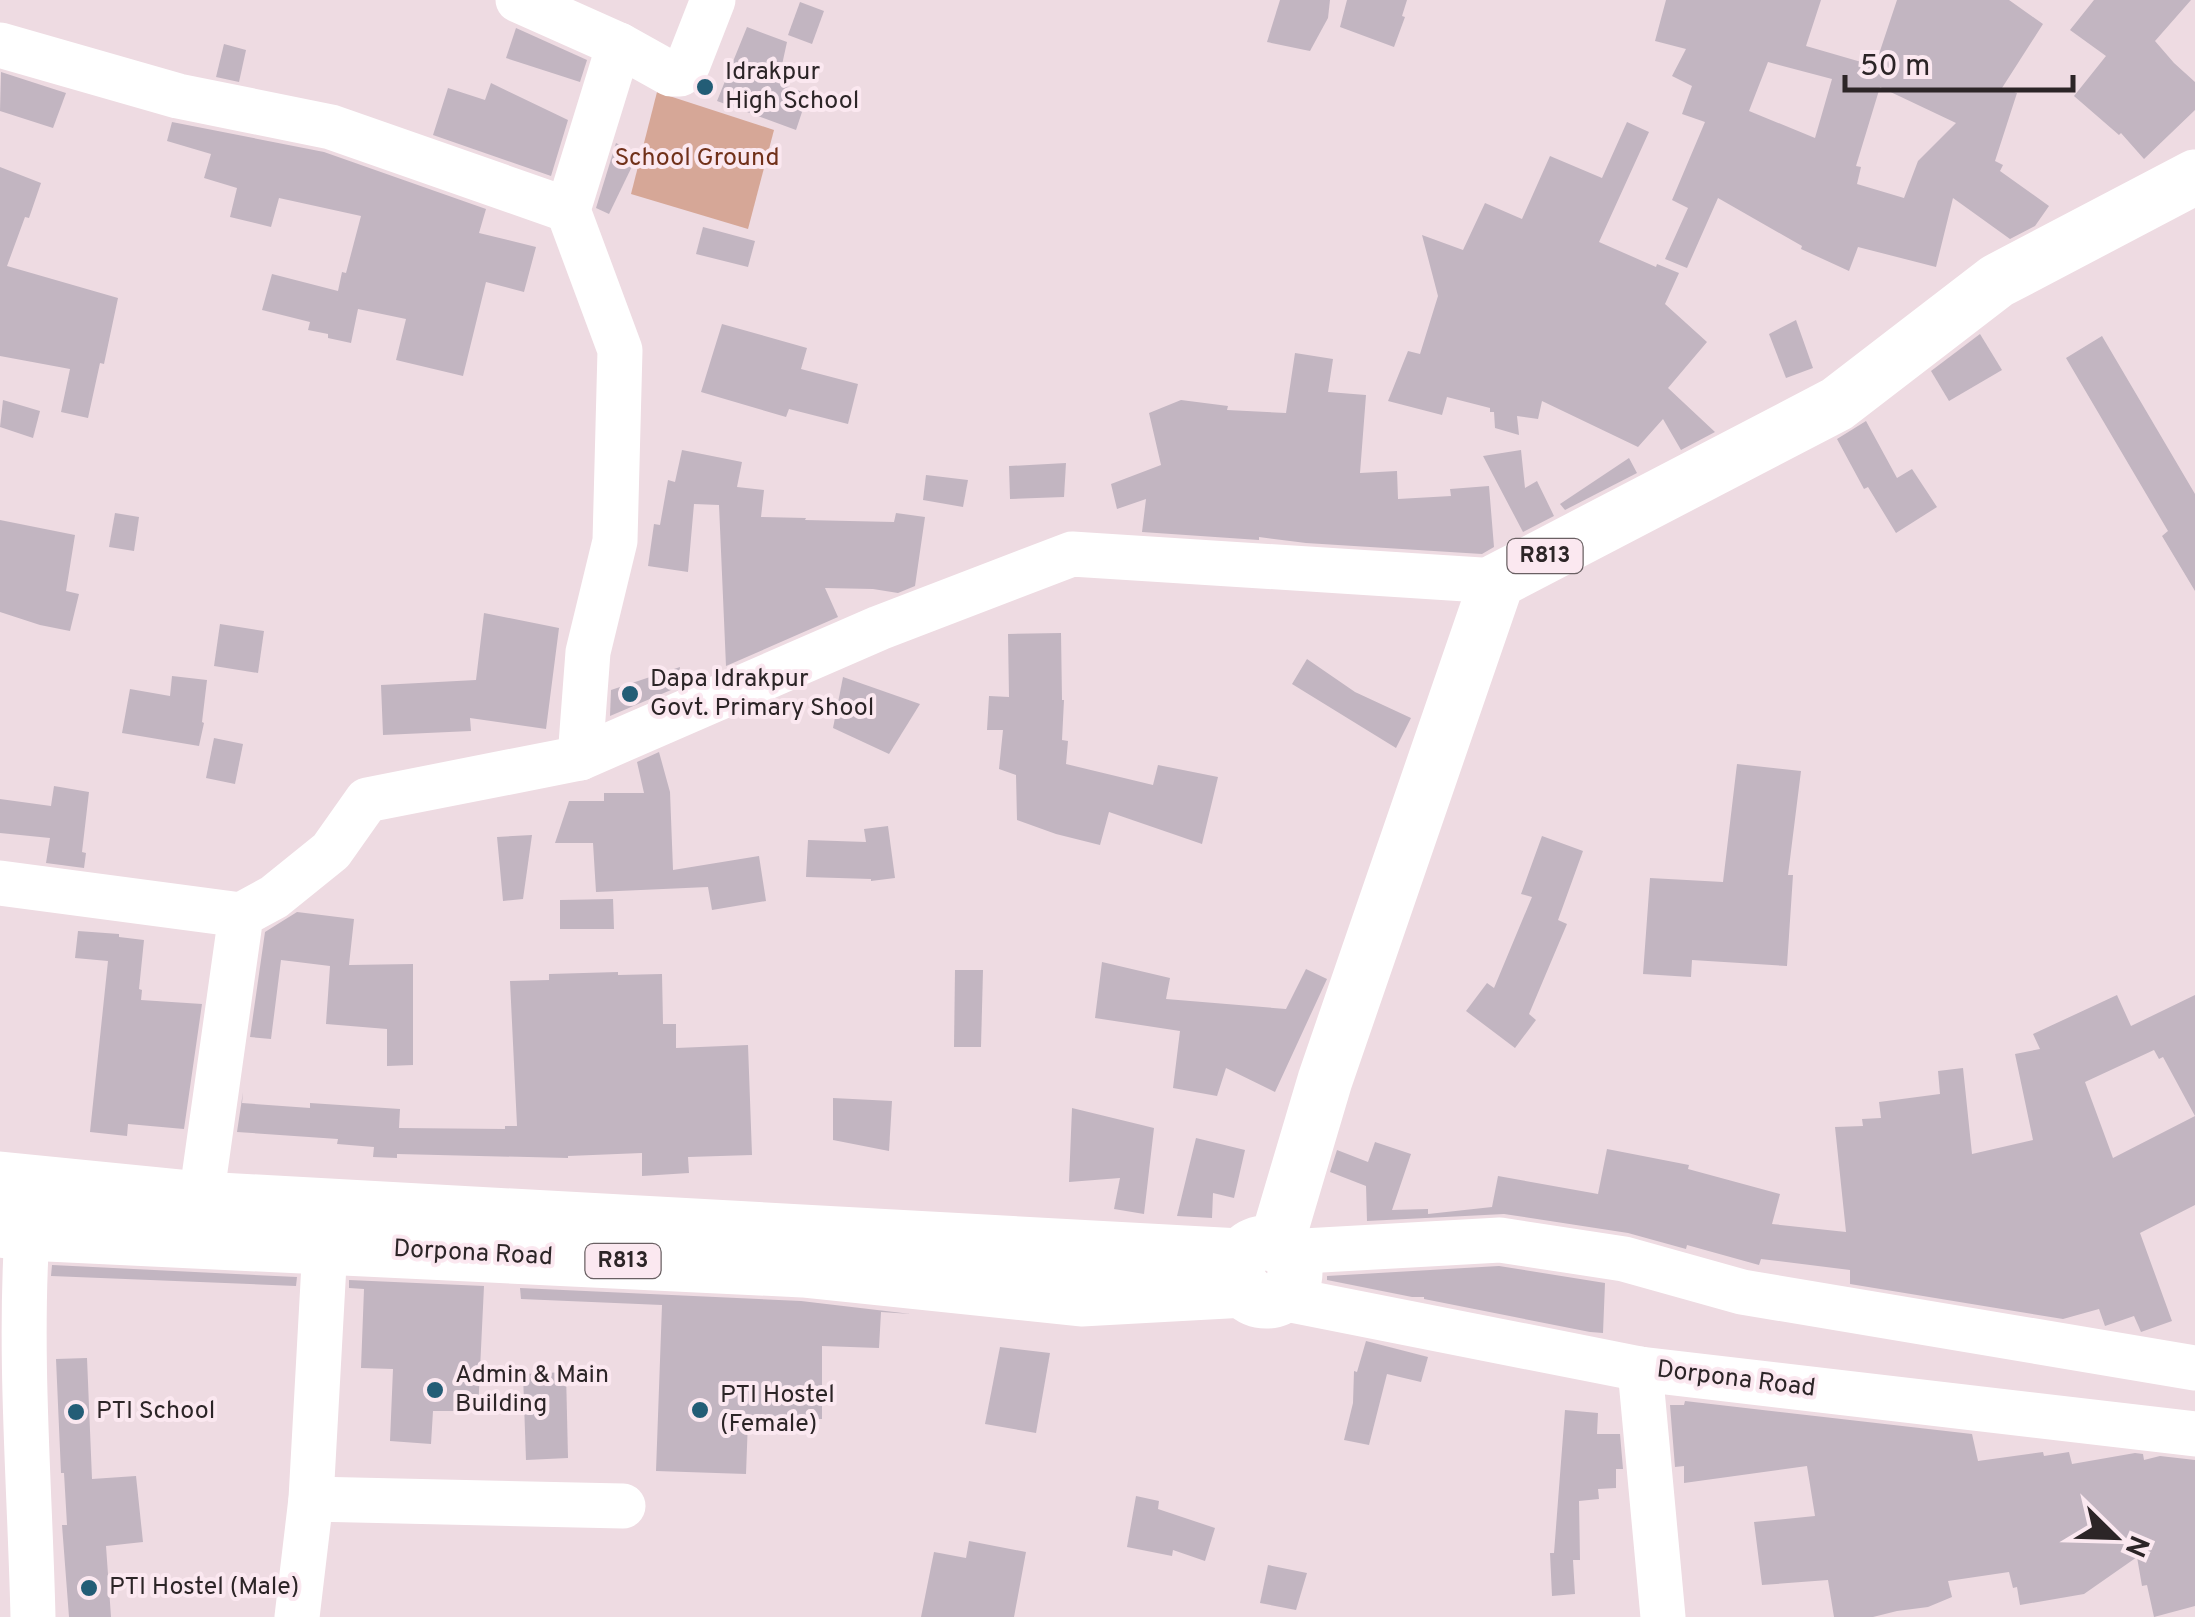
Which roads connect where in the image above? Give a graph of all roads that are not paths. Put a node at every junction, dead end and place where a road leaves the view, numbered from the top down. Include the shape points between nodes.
1 (518, 0) edge
2 (713, 0) edge
3 (0, 45) edge
4 (619, 46) junction
5 (2195, 177) edge
6 (568, 210) junction
7 (1498, 581) junction
8 (580, 758) junction
9 (0, 883) edge
10 (241, 915) junction
11 (0, 1178) edge
12 (202, 1200) junction
13 (14, 1232) edge
14 (324, 1246) junction
15 (1266, 1268) junction
16 (12, 1290) edge
17 (2195, 1368) edge
18 (1640, 1369) junction
19 (2195, 1434) edge
20 (311, 1498) junction
21 (623, 1506) dead end
22 (16, 1546) edge
23 (32, 1617) edge
24 (297, 1617) edge
25 (1663, 1617) edge

1 - 4 street
2 - 4 street via 680,74
3 - 6 street via 178,96 332,127
4 - 6 street
5 - 7 main road, R813 via 1997,281 1837,404
6 - 8 street via 620,350 614,541 588,652
7 - 8 street via 1072,554 879,628
7 - 15 main road, R813
8 - 10 street via 367,800 331,851
9 - 10 street
10 - 12 street
11 - 12 main road, Dorpona Road / R813
12 - 15 main road, Dorpona Road / R813
13 - 14 main road, Dorpona Road / R813
13 - 16 street
14 - 15 main road, Dorpona Road / R813 via 803,1270 1081,1299
14 - 20 street
15 - 17 street, Dorpona Road via 1500,1240 1624,1259 1742,1292
15 - 18 street, Dorpona Road
16 - 22 street via 23,1358
18 - 19 street, Dorpona Road
18 - 25 street
20 - 21 street
20 - 24 street
22 - 23 street

